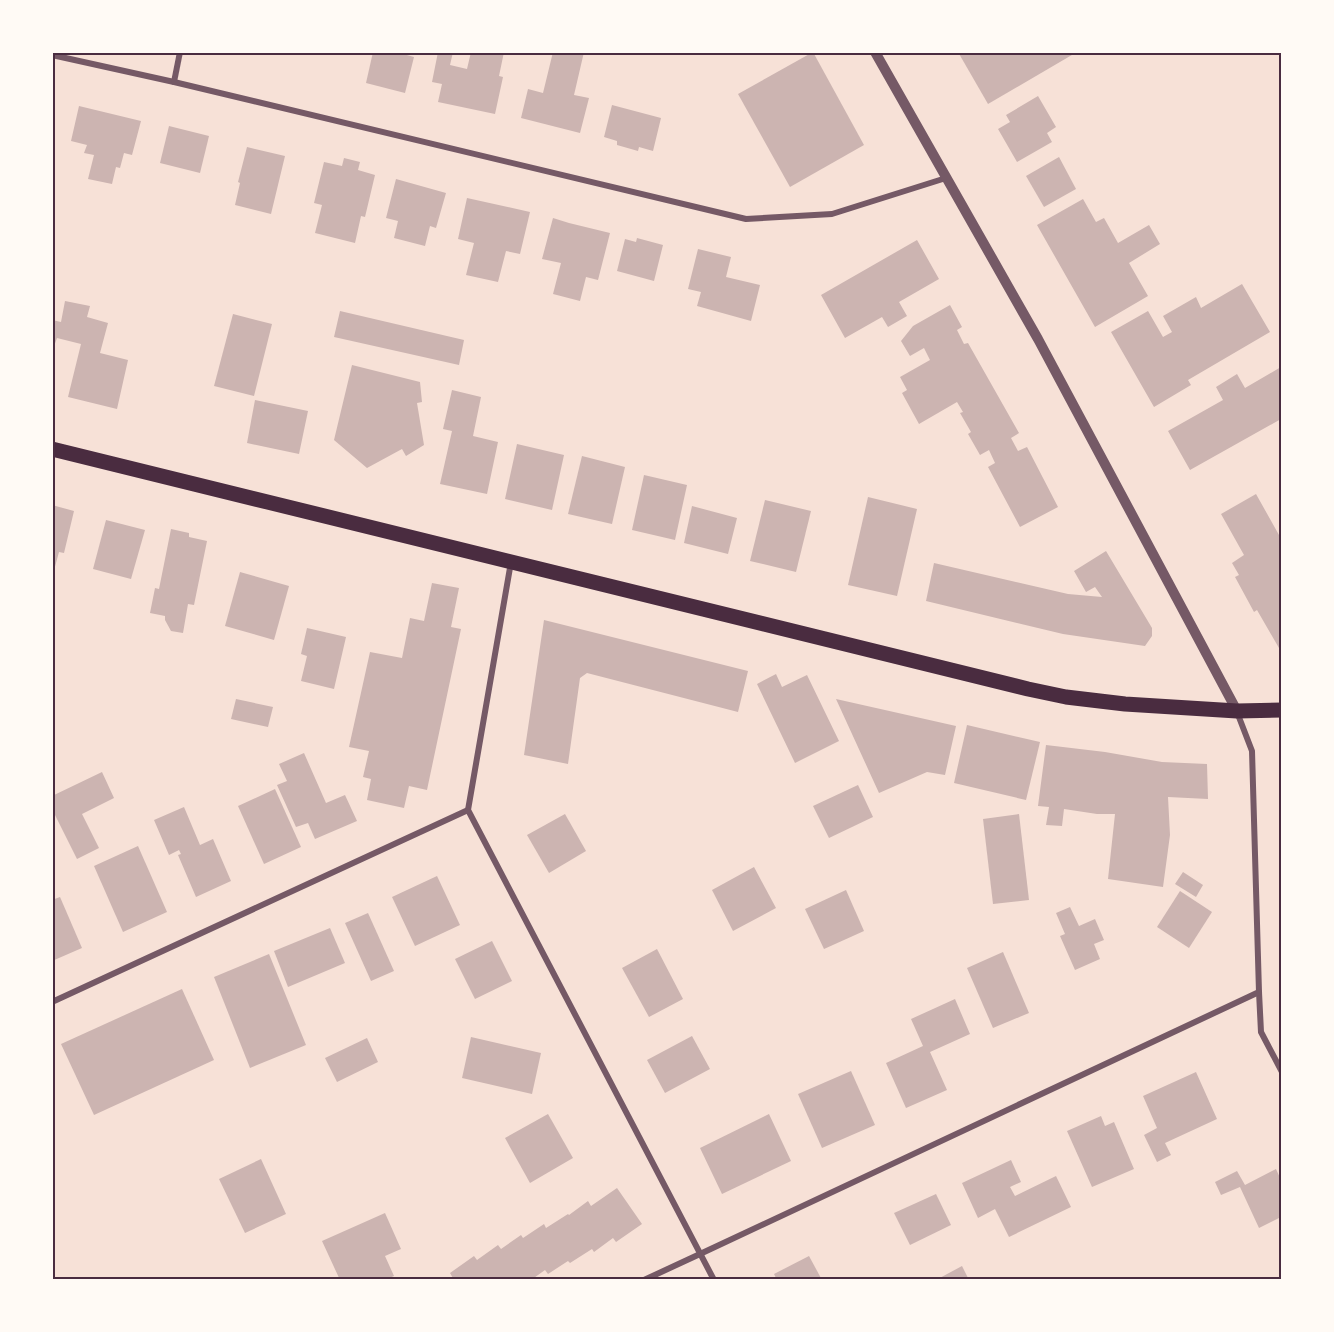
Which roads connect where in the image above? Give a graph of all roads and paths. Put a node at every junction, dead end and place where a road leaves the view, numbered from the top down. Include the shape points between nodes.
1 (180, 52) edge
2 (875, 52) edge
3 (52, 55) edge
4 (174, 82) junction
5 (946, 178) junction
6 (52, 449) edge
7 (512, 562) junction
8 (1281, 710) edge
9 (1237, 711) junction
10 (468, 810) junction
11 (1259, 993) junction
12 (52, 1002) edge
13 (1281, 1072) edge
14 (700, 1254) junction
15 (644, 1280) edge
16 (714, 1280) edge

1 - 4 street
2 - 5 street
3 - 4 street
4 - 5 street via 746,219 832,214
5 - 9 street via 1043,349
6 - 7 main road
7 - 9 main road via 1028,689 1104,703
7 - 10 street
8 - 9 main road
9 - 11 street via 1252,751
10 - 12 street
10 - 14 street
11 - 13 street via 1261,1032
11 - 14 street
14 - 15 street
14 - 16 street

